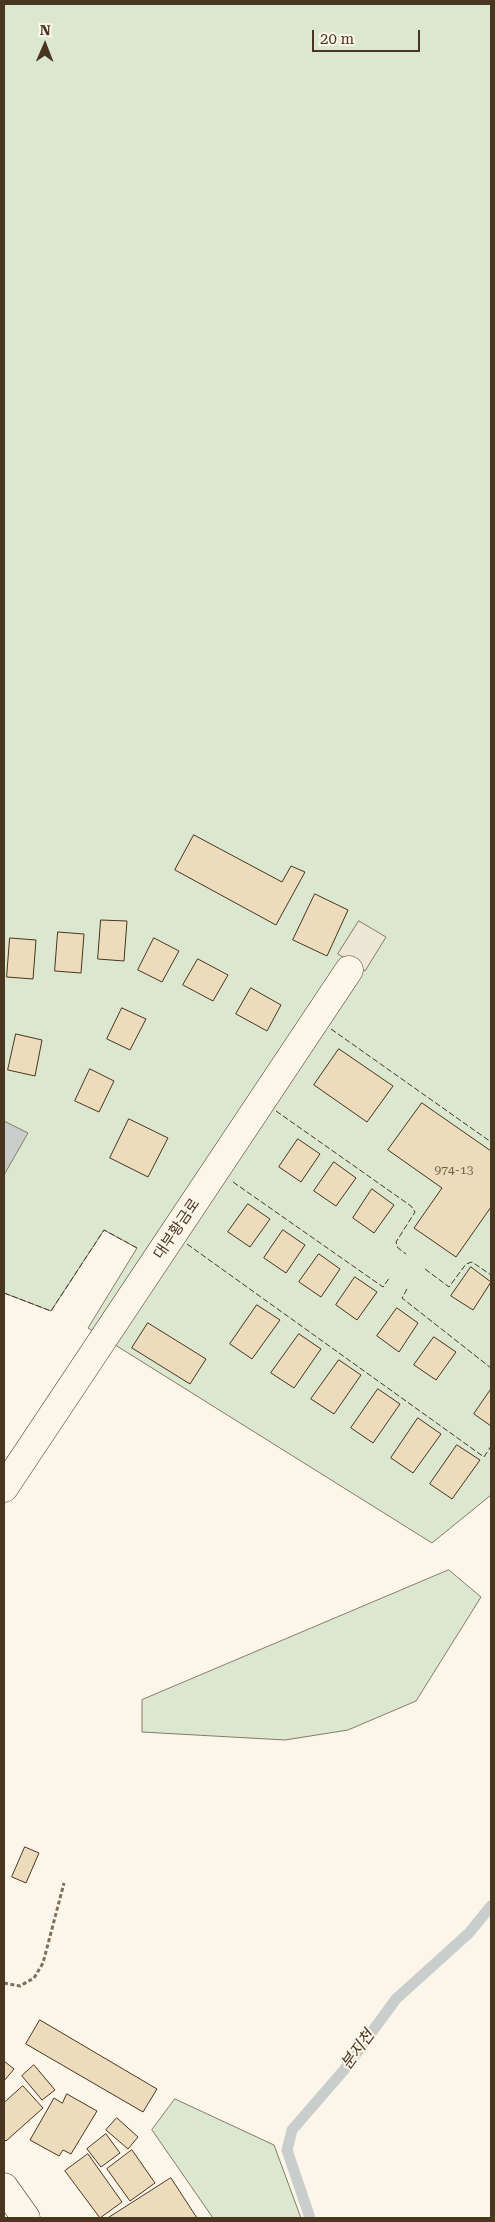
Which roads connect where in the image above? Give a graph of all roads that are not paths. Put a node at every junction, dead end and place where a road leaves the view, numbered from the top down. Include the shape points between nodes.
1 (349, 970) dead end
2 (4, 1488) edge
3 (4, 2187) edge
4 (26, 2218) edge

1 - 2 main road, 대부황금로
3 - 4 main road

